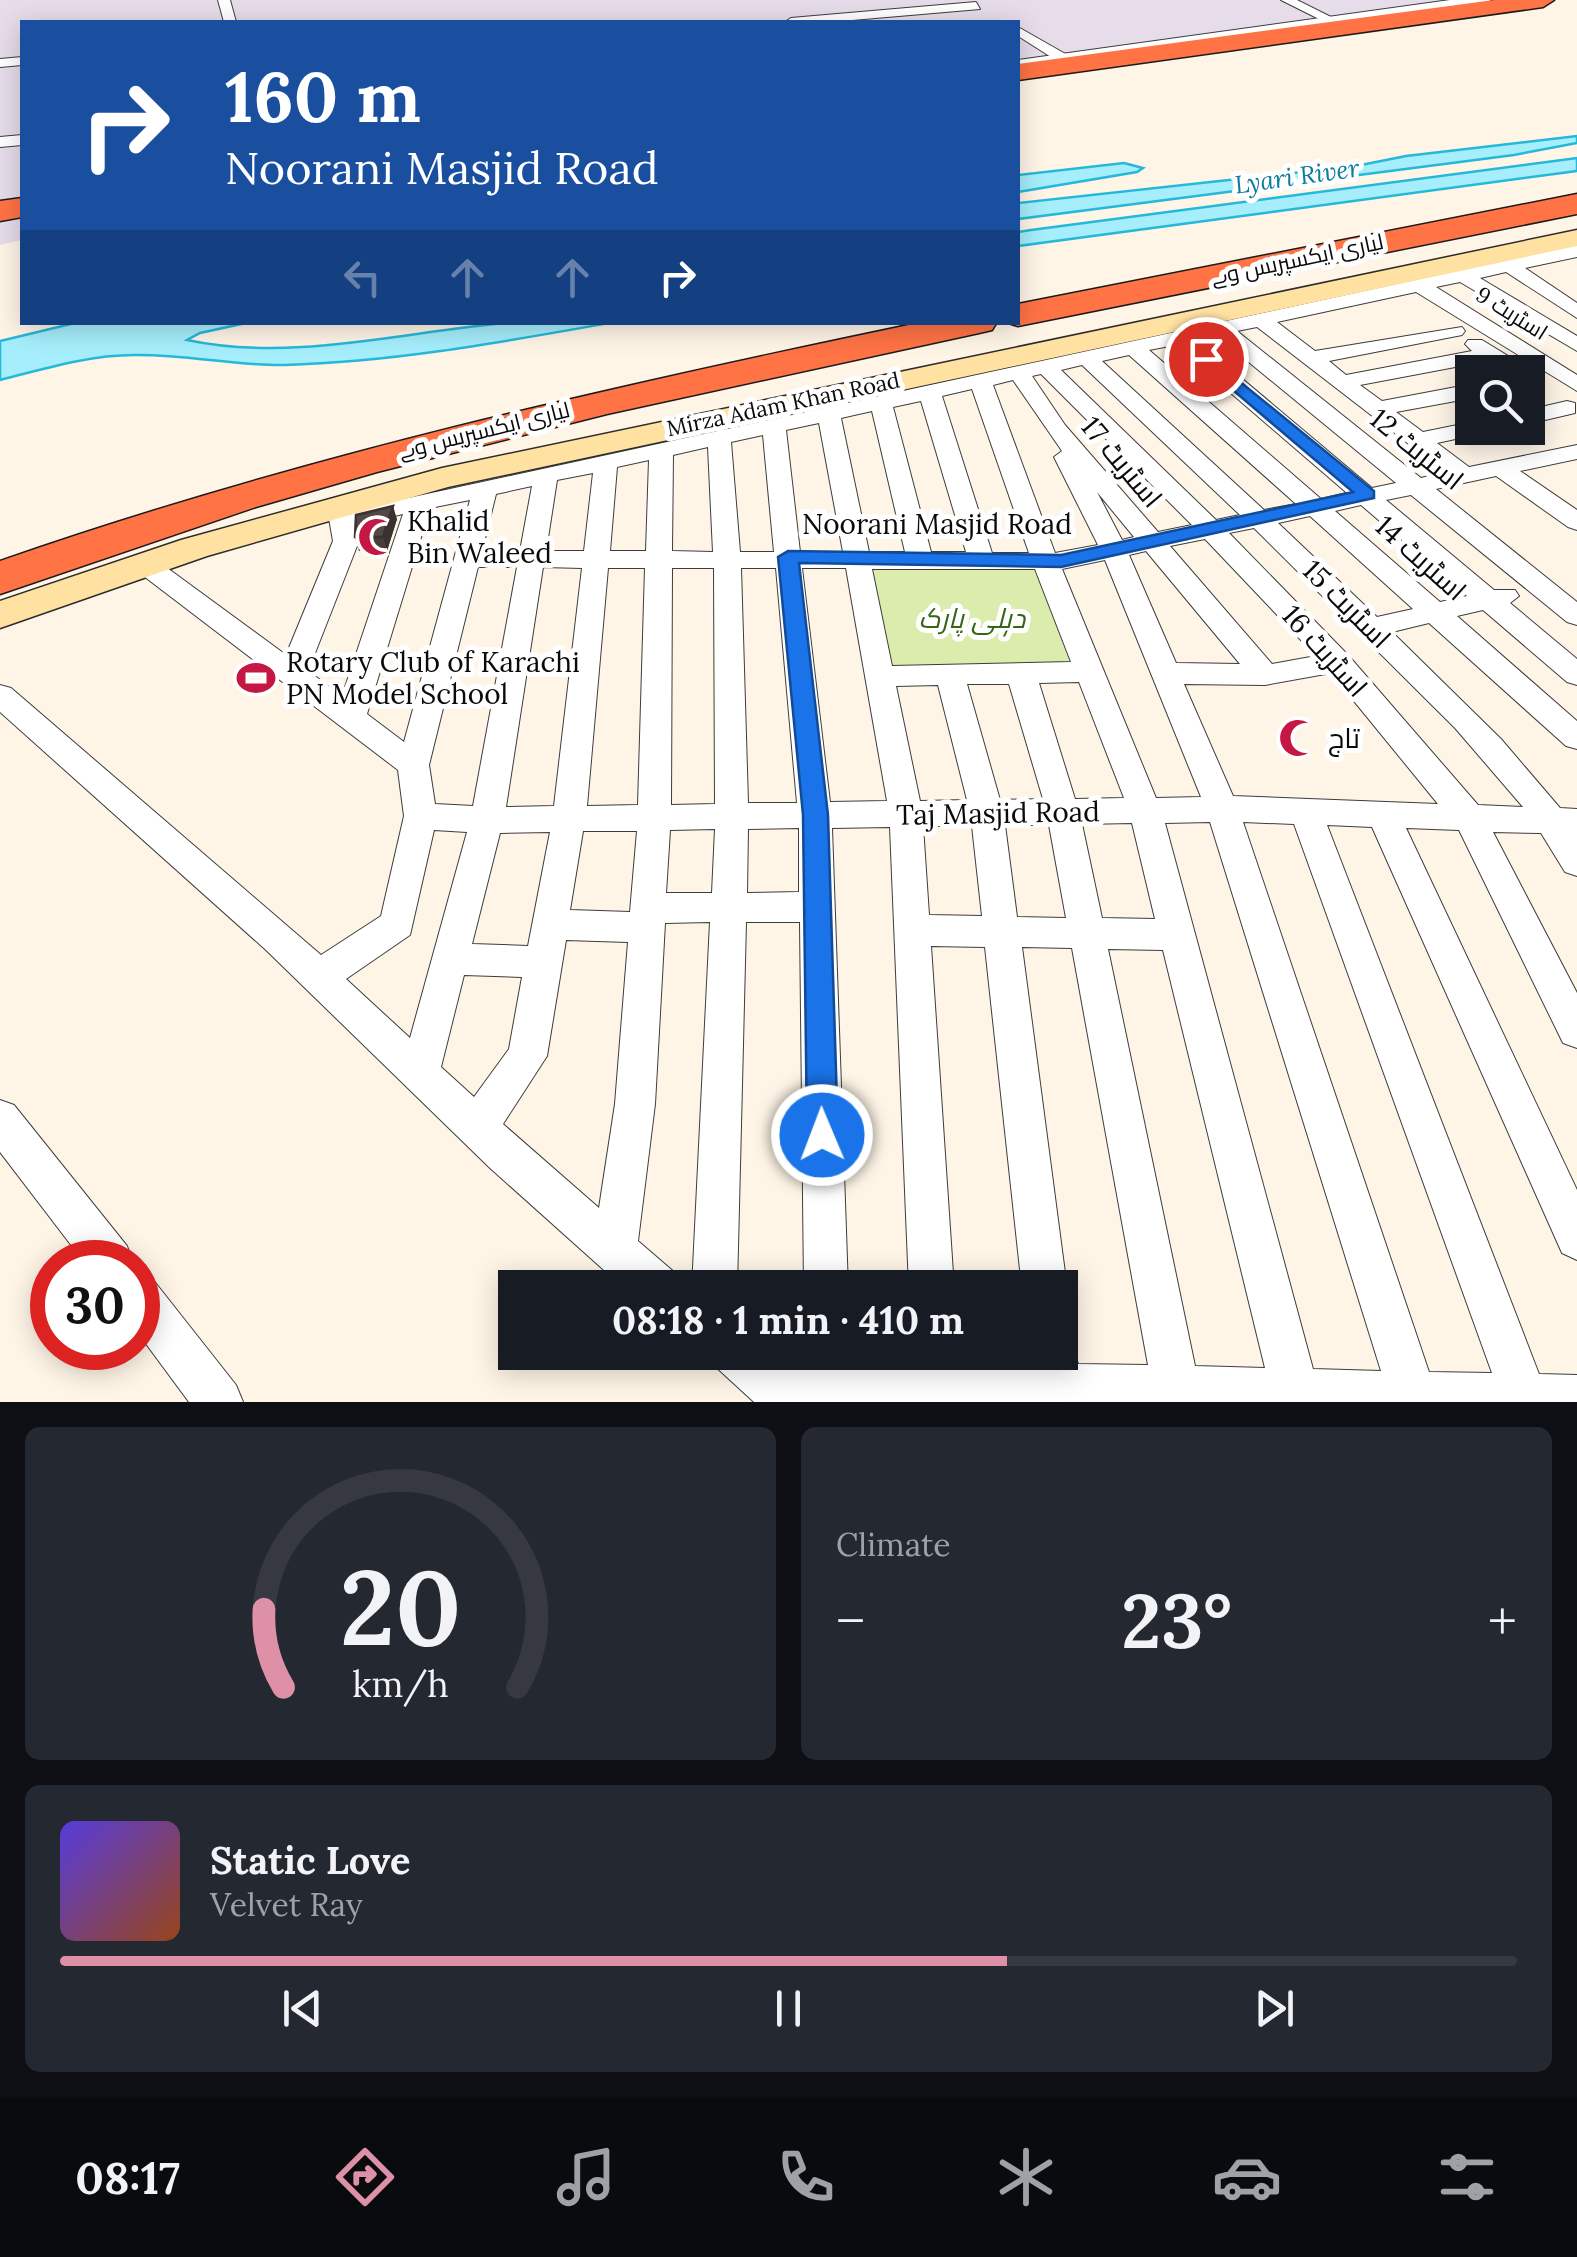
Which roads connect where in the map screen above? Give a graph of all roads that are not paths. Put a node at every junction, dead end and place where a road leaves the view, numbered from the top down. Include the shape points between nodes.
1 (1287, 0) edge
2 (1483, 0) edge
3 (1543, 0) edge
4 (1471, 1) edge
5 (971, 3) edge
6 (991, 15) dead end
7 (809, 20) edge
8 (1330, 20) junction
9 (1020, 32) edge
10 (1064, 59) junction
11 (1020, 68) edge
12 (1020, 68) edge
13 (1577, 204) edge
14 (1565, 247) edge
15 (1577, 252) edge
16 (1509, 266) junction
17 (1577, 271) edge
18 (1463, 276) junction
19 (1420, 285) junction
20 (1394, 290) junction
21 (1577, 312) edge
22 (1020, 315) edge
23 (1260, 319) junction
24 (964, 325) edge
25 (1220, 328) junction
26 (1456, 331) junction
27 (1179, 337) junction
28 (1577, 345) edge
29 (1132, 347) junction
30 (1490, 354) joint
31 (1085, 357) junction
32 (1310, 358) junction
33 (1032, 369) junction
34 (1571, 376) edge
35 (1545, 377) edge
36 (980, 380) junction
37 (1342, 382) junction
38 (929, 392) junction
39 (1455, 393) edge
40 (881, 402) junction
41 (1567, 408) dead end
42 (1378, 409) junction
43 (1545, 413) edge
44 (829, 414) junction
45 (774, 425) junction
46 (1455, 432) edge
47 (719, 437) junction
48 (1418, 440) junction
49 (661, 450) junction
50 (1576, 453) edge
51 (1078, 455) junction
52 (606, 462) junction
53 (1500, 468) junction
54 (546, 475) junction
55 (1464, 475) junction
56 (1414, 484) junction
57 (485, 488) junction
58 (1368, 494) junction
59 (419, 503) junction
60 (1318, 506) junction
61 (341, 513) junction
62 (1262, 519) junction
63 (1577, 522) edge
64 (1212, 530) junction
65 (1151, 543) junction
66 (1114, 550) junction
67 (788, 557) junction
68 (596, 558) junction
69 (658, 558) junction
70 (727, 558) junction
71 (466, 559) junction
72 (532, 559) junction
73 (857, 559) junction
74 (920, 560) junction
75 (981, 560) junction
76 (1045, 560) junction
77 (146, 564) junction
78 (0, 578) edge
79 (1541, 587) junction
80 (1489, 600) junction
81 (1436, 612) junction
82 (0, 615) edge
83 (1577, 616) edge
84 (1371, 628) junction
85 (1338, 662) junction
86 (1090, 672) junction
87 (1165, 673) junction
88 (1022, 674) junction
89 (292, 675) junction
90 (950, 675) junction
91 (1265, 675) junction
92 (1577, 675) edge
93 (880, 676) junction
94 (0, 694) edge
95 (350, 718) junction
96 (1577, 738) edge
97 (414, 765) junction
98 (1222, 809) junction
99 (1145, 810) junction
100 (1063, 812) junction
101 (1306, 812) junction
102 (986, 813) junction
103 (906, 814) junction
104 (815, 815) junction
105 (1383, 815) junction
106 (420, 816) junction
107 (732, 816) junction
108 (654, 818) junction
109 (1470, 818) junction
110 (569, 819) junction
111 (487, 820) junction
112 (1566, 822) edge
113 (1577, 862) edge
114 (817, 907) junction
115 (729, 908) junction
116 (647, 918) junction
117 (550, 925) junction
118 (912, 930) junction
119 (1001, 932) junction
120 (1087, 933) junction
121 (1176, 935) junction
122 (450, 959) junction
123 (544, 962) junction
124 (319, 976) junction
125 (1577, 1031) edge
126 (420, 1072) junction
127 (0, 1119) edge
128 (478, 1127) junction
129 (1577, 1238) edge
130 (94, 1240) edge
131 (615, 1250) junction
132 (638, 1270) edge
133 (715, 1270) edge
134 (826, 1270) edge
135 (931, 1270) edge
136 (1043, 1270) edge
137 (160, 1325) edge
138 (887, 1370) edge
139 (1055, 1370) edge
140 (789, 1374) edge
141 (1176, 1389) junction
142 (1294, 1392) junction
143 (1413, 1395) junction
144 (1577, 1399) edge
145 (1525, 1400) edge
146 (219, 1402) edge

1 - 8 street
2 - 4 street
3 - 11 highway
4 - 8 street
5 - 6 street
5 - 7 street
8 - 10 street
9 - 10 street
10 - 12 street
13 - 22 highway, لیاری ایکسپریس وے
14 - 15 street
14 - 16 street
14 - 17 street
14 - 61 main road, Mirza Adam Khan Road via 707,420 442,478
16 - 18 street
16 - 21 street
18 - 19 street
18 - 28 street
19 - 20 street
19 - 34 street, اسٹریٹ 9
20 - 23 street
20 - 26 street
23 - 25 street
23 - 32 street
24 - 78 highway, لیاری ایکسپریس وے via 426,444
25 - 27 street
25 - 56 street, اسٹریٹ 12
26 - 30 street
26 - 32 street
27 - 29 street
27 - 58 street
29 - 31 street
29 - 60 street, اسٹریٹ 14
30 - 37 street
31 - 33 street
31 - 62 street, اسٹریٹ 15
32 - 37 street
33 - 36 street
33 - 51 street, اسٹریٹ 17 via 1056,430
33 - 64 street, اسٹریٹ 16
34 - 35 street
36 - 38 street
36 - 76 street
37 - 42 street
38 - 40 street
38 - 75 street
39 - 42 street
40 - 44 street
40 - 74 street
41 - 43 street
42 - 48 street
44 - 45 street
44 - 73 street
45 - 47 street
45 - 67 street
46 - 48 street
47 - 49 street
47 - 70 street
48 - 55 street
49 - 52 street
49 - 69 street
50 - 53 street, Noorani Masjid Road
51 - 65 street, اسٹریٹ 17
51 - 66 street via 1066,457
52 - 54 street
52 - 68 street
53 - 55 street, Noorani Masjid Road
53 - 63 street
54 - 57 street
54 - 72 street
55 - 56 street, Noorani Masjid Road
56 - 58 street, Noorani Masjid Road
56 - 79 street, اسٹریٹ 12
57 - 59 street
57 - 71 street
58 - 60 street, Noorani Masjid Road
58 - 80 street
59 - 61 street
59 - 95 street
60 - 62 street, Noorani Masjid Road
60 - 81 street, اسٹریٹ 14
61 - 77 main road, Mirza Adam Khan Road
61 - 89 street via 346,541
62 - 64 street, Noorani Masjid Road
62 - 84 street, اسٹریٹ 15
64 - 65 street, Noorani Masjid Road
64 - 85 street, اسٹریٹ 16
65 - 66 street, Noorani Masjid Road
65 - 91 street, اسٹریٹ 17
66 - 76 street, Noorani Masjid Road
66 - 87 street
67 - 70 street, Noorani Masjid Road
67 - 73 street, Noorani Masjid Road
67 - 104 street
68 - 69 street, Noorani Masjid Road
68 - 72 street, Noorani Masjid Road
68 - 110 street
69 - 70 street, Noorani Masjid Road
69 - 108 street
70 - 107 street
71 - 72 street, Noorani Masjid Road
71 - 97 street
72 - 111 street
73 - 74 street, Noorani Masjid Road
73 - 93 street
74 - 75 street, Noorani Masjid Road
75 - 76 street, Noorani Masjid Road
76 - 86 street
77 - 82 main road, Mirza Adam Khan Road
77 - 89 street
79 - 80 street
79 - 83 street, اسٹریٹ 12
80 - 81 street
80 - 92 street
81 - 84 street
81 - 96 street, اسٹریٹ 14
84 - 112 street, اسٹریٹ 15
85 - 91 street
85 - 109 street, اسٹریٹ 16
86 - 88 street
86 - 99 street
87 - 91 street
87 - 98 street
88 - 90 street
88 - 100 street
89 - 95 street
90 - 93 street
90 - 102 street
93 - 103 street
94 - 124 street
95 - 97 street
97 - 106 street
98 - 99 street, Taj Masjid Road
98 - 101 street, Taj Masjid Road
98 - 143 street
99 - 100 street, Taj Masjid Road
99 - 121 street
100 - 102 street, Taj Masjid Road
100 - 120 street
101 - 105 street, Taj Masjid Road
101 - 145 street
102 - 103 street, Taj Masjid Road
102 - 119 street
103 - 104 street, Taj Masjid Road
103 - 118 street
104 - 107 street, Taj Masjid Road
104 - 114 street
105 - 109 street, Taj Masjid Road
105 - 129 street
106 - 111 street, Taj Masjid Road
106 - 124 street via 398,924
107 - 108 street, Taj Masjid Road
107 - 115 street
108 - 110 street, Taj Masjid Road
108 - 116 street
109 - 112 street, Taj Masjid Road
109 - 125 street, اسٹریٹ 16
110 - 111 street, Taj Masjid Road
110 - 117 street
111 - 122 street
112 - 113 street, اسٹریٹ 15
114 - 115 street
114 - 134 street
115 - 116 street
115 - 133 street
116 - 117 street
116 - 131 street via 635,1104
117 - 123 street
118 - 119 street
118 - 135 street
119 - 120 street
119 - 136 street
120 - 121 street
120 - 141 street
121 - 142 street
122 - 123 street
122 - 126 street
123 - 128 street via 527,1056
124 - 126 street
126 - 128 street
127 - 130 street
128 - 131 street
131 - 132 street
137 - 146 street
138 - 140 street
139 - 141 street
141 - 142 street
142 - 143 street
143 - 145 street
144 - 145 street

